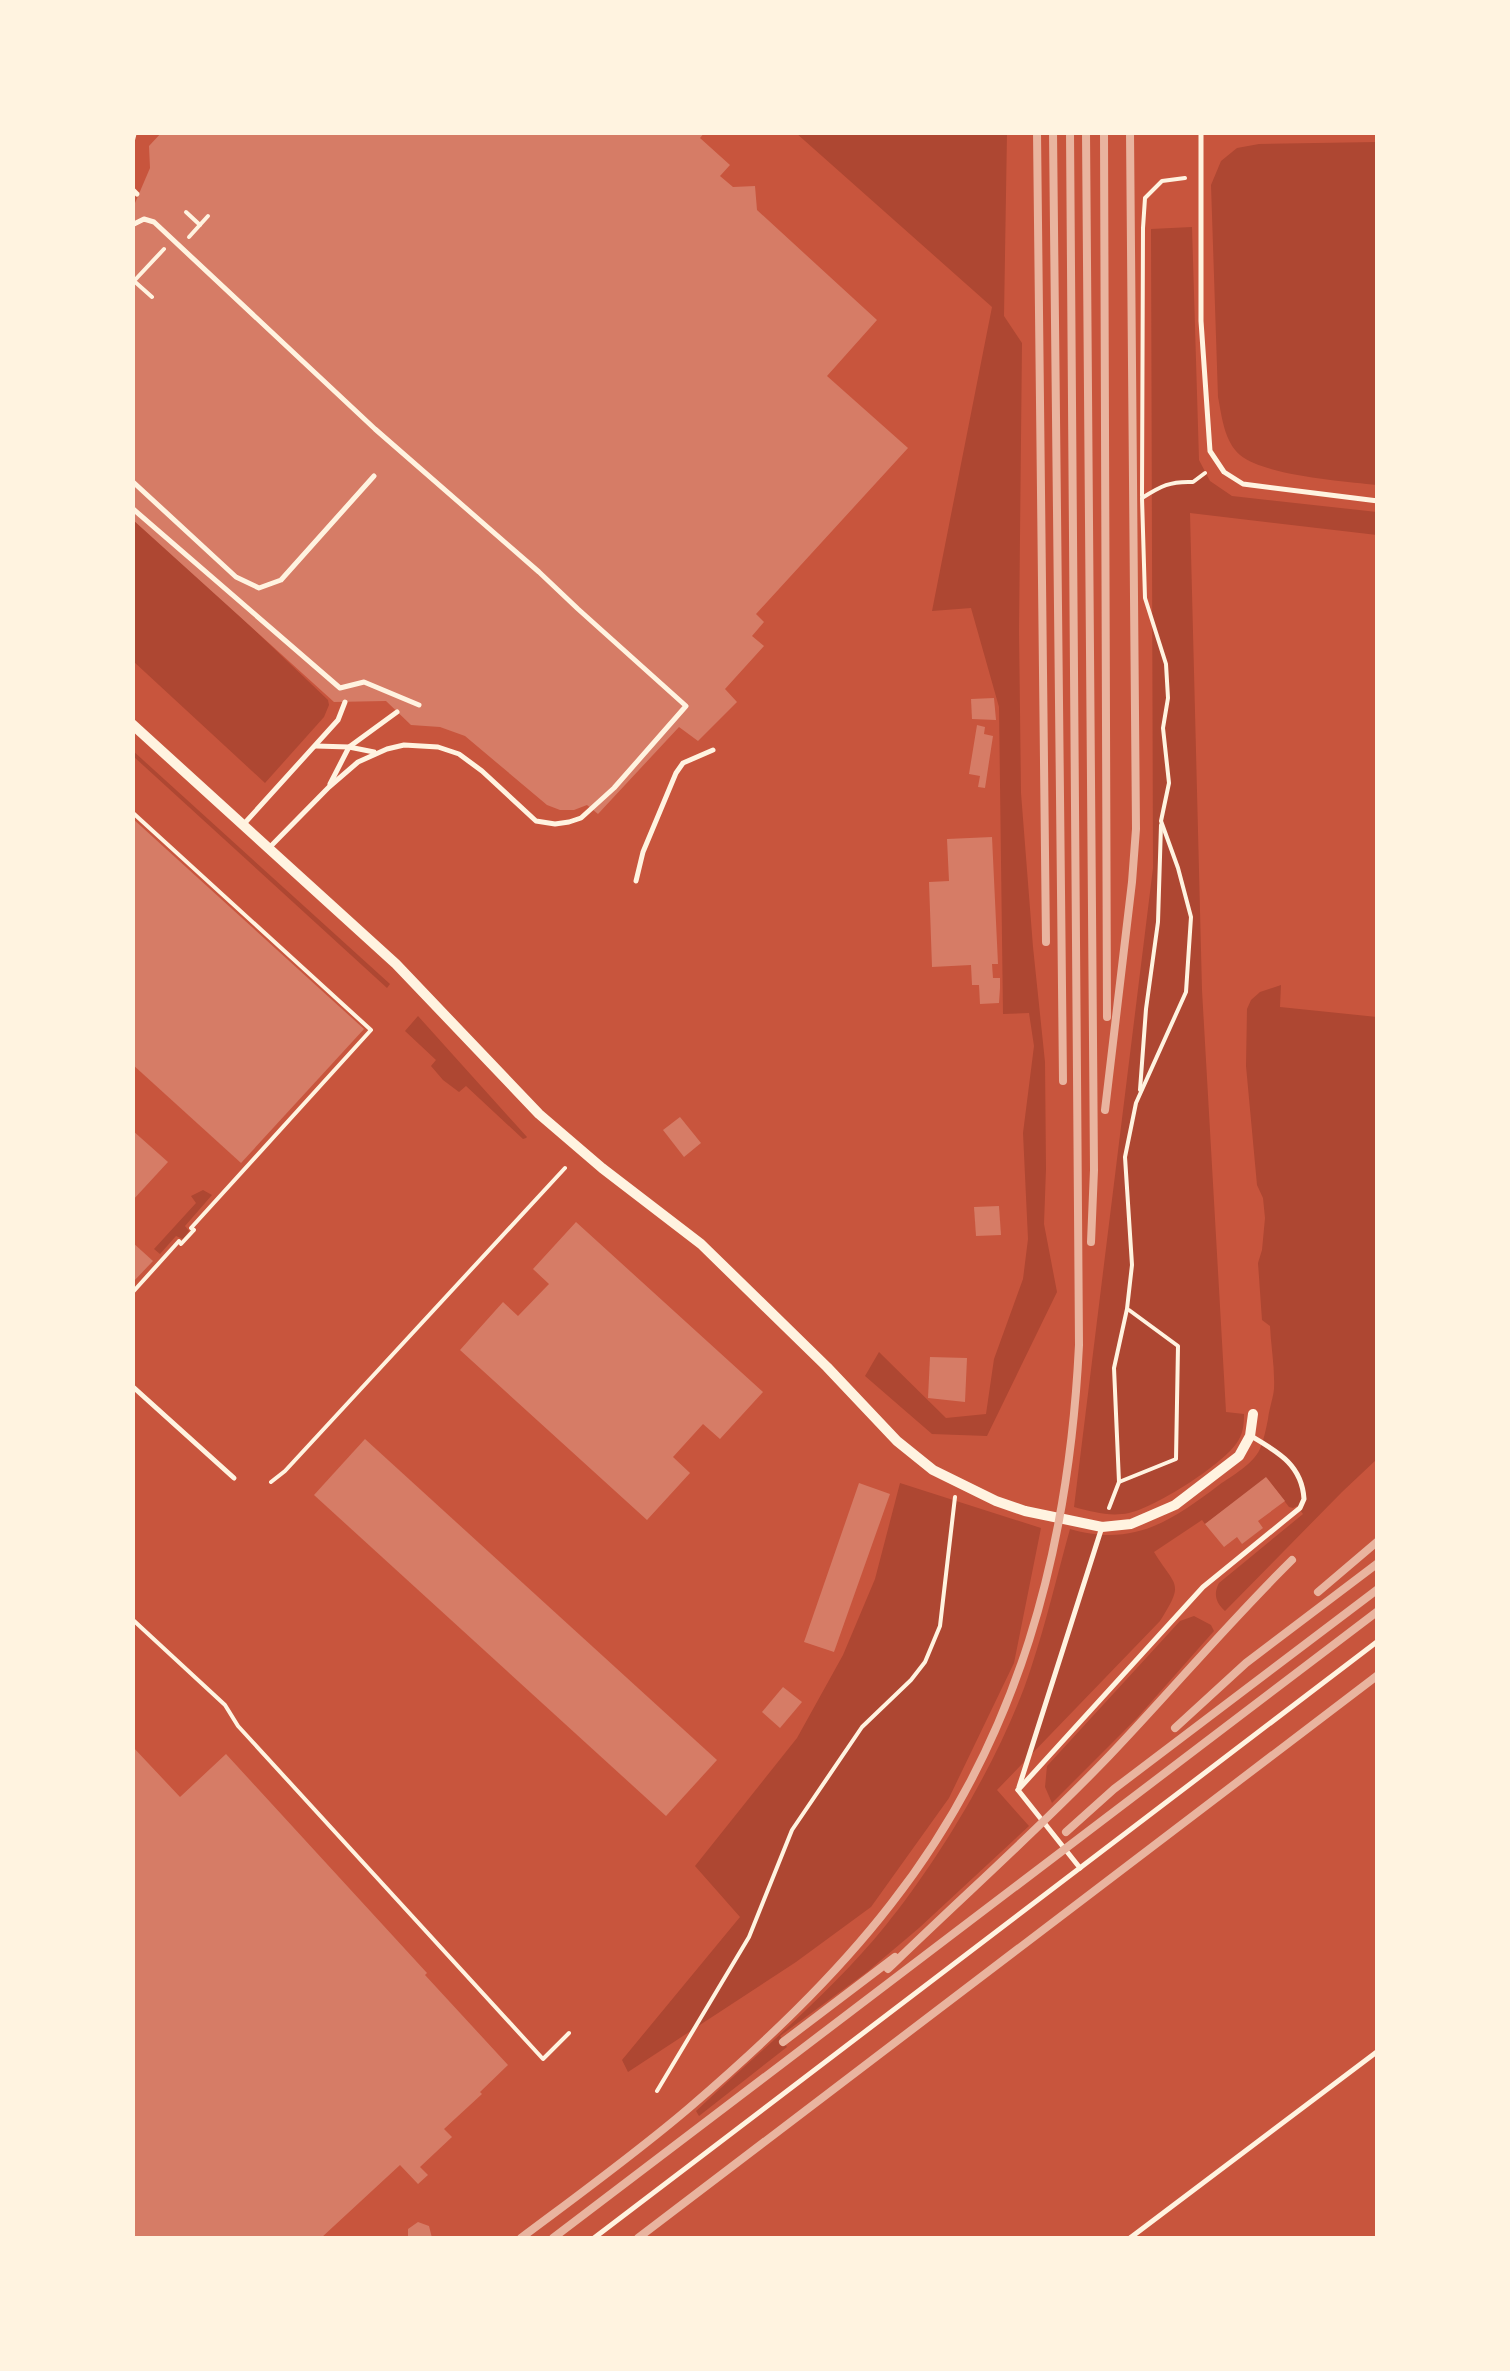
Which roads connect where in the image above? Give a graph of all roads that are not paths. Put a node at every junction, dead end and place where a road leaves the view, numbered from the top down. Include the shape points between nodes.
1 (1201, 132) edge
2 (132, 225) edge
3 (374, 476) dead end
4 (132, 481) edge
5 (1378, 501) edge
6 (132, 508) edge
7 (345, 702) dead end
8 (419, 704) dead end
9 (397, 712) dead end
10 (132, 724) edge
11 (316, 746) junction
12 (349, 747) junction
13 (713, 750) dead end
14 (377, 752) junction
15 (329, 787) junction
16 (242, 826) junction
17 (269, 848) junction
18 (636, 881) dead end
19 (132, 1386) edge
20 (1253, 1414) dead end
21 (1250, 1436) junction
22 (234, 1478) dead end
23 (1102, 1526) junction
24 (1378, 1641) edge
25 (1018, 1790) junction
26 (1080, 1868) junction
27 (1378, 2051) edge
28 (594, 2238) edge
29 (1130, 2238) edge

1 - 5 lane via 1201,321 1210,450 1233,480 1254,488
2 - 14 lane via 154,222 686,706 592,810 556,824 536,821 459,754 419,744
3 - 4 lane via 281,580 259,588 236,577
6 - 8 lane via 340,688 364,682
7 - 11 lane
9 - 12 lane
10 - 16 street
11 - 12 lane
11 - 16 lane
12 - 14 lane
12 - 15 lane
13 - 18 lane via 676,773
14 - 15 lane
15 - 17 lane
16 - 17 street
17 - 23 street via 396,964 539,1114 702,1244 897,1441 933,1470 996,1501
19 - 22 lane
20 - 21 street
21 - 23 street via 1239,1456 1175,1505 1132,1524
21 - 25 lane via 1299,1474 1300,1508 1203,1586
23 - 25 lane
24 - 26 lane
25 - 26 lane
26 - 28 lane
27 - 29 lane

